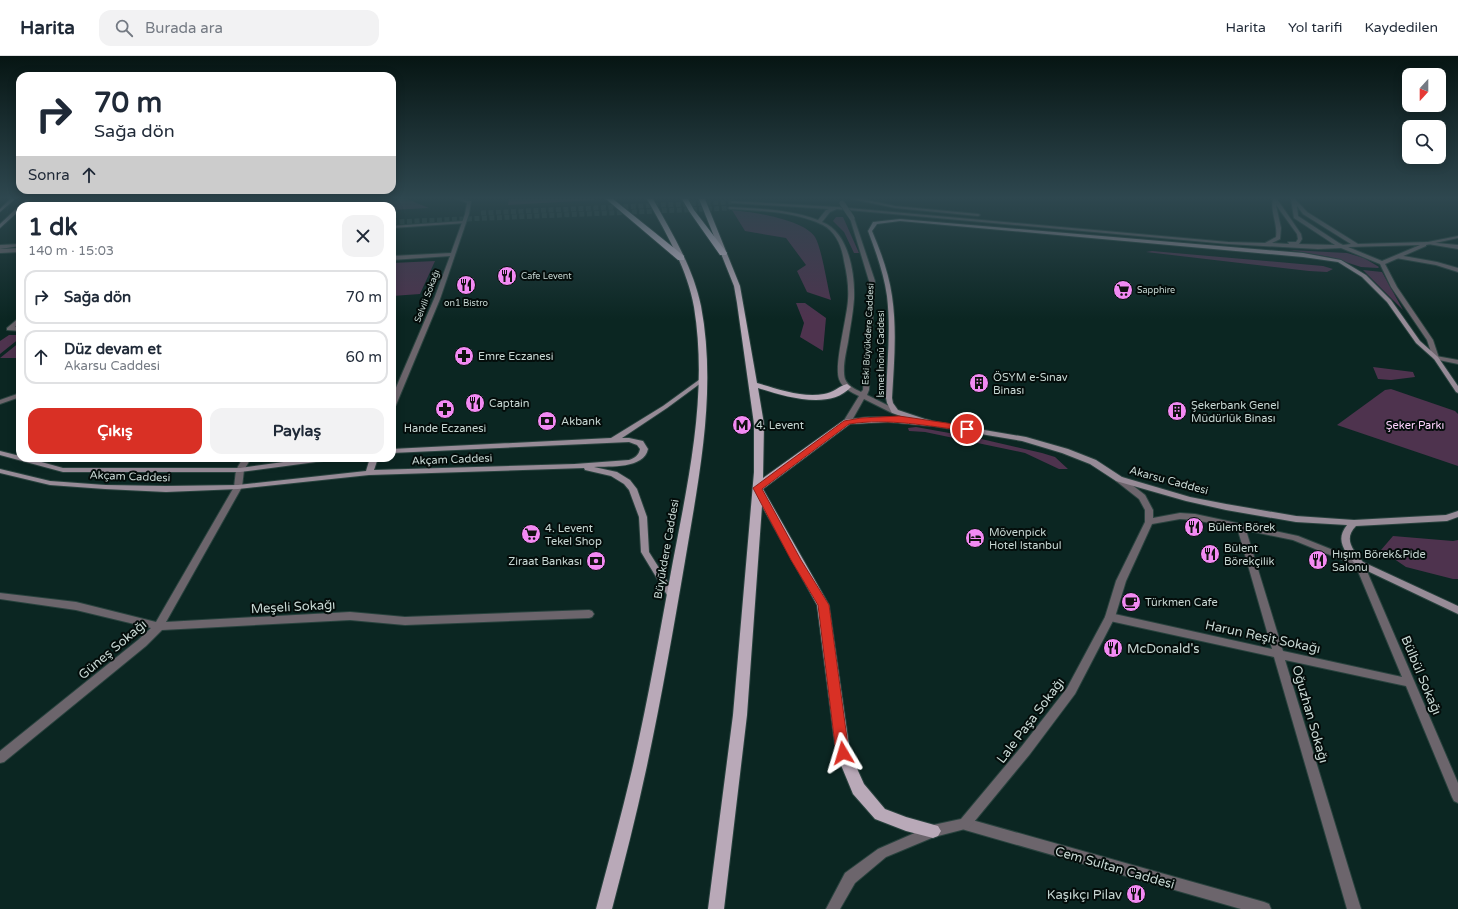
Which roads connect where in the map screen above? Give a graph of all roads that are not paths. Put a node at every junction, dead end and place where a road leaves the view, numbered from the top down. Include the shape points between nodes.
1 (458, 239) edge
2 (658, 239) edge
3 (671, 239) edge
4 (712, 239) edge
5 (717, 239) edge
6 (839, 239) edge
7 (859, 239) edge
8 (872, 239) edge
9 (1121, 239) edge
10 (1181, 239) edge
11 (1230, 239) edge
12 (1276, 239) edge
13 (1300, 239) edge
14 (1328, 239) edge
15 (1345, 239) edge
16 (1449, 239) edge
17 (16, 240) edge
18 (0, 242) edge
19 (1428, 243) junction
20 (1266, 244) junction
21 (16, 246) edge
22 (1338, 246) junction
23 (1356, 246) junction
24 (0, 247) edge
25 (1318, 247) junction
26 (1458, 247) edge
27 (16, 250) edge
28 (0, 251) edge
29 (723, 253) junction
30 (1352, 253) junction
31 (452, 254) junction
32 (1398, 257) junction
33 (396, 258) edge
34 (681, 258) junction
35 (1382, 263) junction
36 (1458, 270) edge
37 (16, 323) edge
38 (16, 329) edge
39 (1436, 358) junction
40 (1458, 362) edge
41 (703, 379) junction
42 (753, 384) junction
43 (848, 387) junction
44 (1458, 391) edge
45 (16, 396) edge
46 (396, 396) edge
47 (862, 396) junction
48 (0, 402) edge
49 (895, 411) junction
50 (847, 422) junction
51 (930, 423) junction
52 (613, 440) junction
53 (396, 451) edge
54 (0, 453) edge
55 (16, 457) edge
56 (33, 462) edge
57 (245, 462) edge
58 (301, 462) edge
59 (373, 462) edge
60 (575, 466) junction
61 (240, 470) junction
62 (0, 471) edge
63 (369, 473) junction
64 (1119, 479) junction
65 (238, 487) junction
66 (757, 488) junction
67 (1458, 514) edge
68 (1149, 522) junction
69 (1354, 523) junction
70 (1241, 527) junction
71 (1360, 564) junction
72 (0, 596) edge
73 (673, 598) junction
74 (1458, 610) edge
75 (589, 614) dead end
76 (1110, 618) junction
77 (159, 626) junction
78 (1279, 653) junction
79 (1410, 683) junction
80 (0, 758) edge
81 (1458, 796) edge
82 (965, 824) junction
83 (933, 831) junction
84 (604, 909) edge
85 (716, 909) edge
86 (833, 909) edge
87 (1264, 909) edge
88 (1354, 909) edge

1 - 31 street, Selvili Sokağı
2 - 34 highway
3 - 34 main road, Büyükdere Caddesi
4 - 29 highway
5 - 29 main road
6 - 43 street via 846,250 851,284 841,367 842,379
7 - 47 street, Eski Büyükdere Caddesi, bridge via 872,282 868,371 866,390
8 - 49 main road, İsmet İnönü Caddesi via 888,287 891,351 889,398
9 - 39 main road, İsmet İnönü Caddesi via 1319,256 1339,261 1364,276 1389,301 1418,342
10 - 20 street
11 - 20 street
12 - 20 street
13 - 20 street via 1297,243
14 - 22 street
15 - 23 street
16 - 19 street
17 - 18 street
19 - 23 street
19 - 26 street
19 - 32 street
20 - 25 street
21 - 24 street
22 - 23 street
22 - 25 street
22 - 30 street
25 - 30 street
27 - 28 street
29 - 42 main road via 741,303
30 - 35 street
31 - 33 street
31 - 46 street, Selvili Sokağı via 437,299
32 - 35 street
32 - 36 street
34 - 41 main road, Büyükdere Caddesi via 697,305 702,337
35 - 39 street via 1394,288 1430,340
37 - 38 street via 9,329
39 - 40 street
39 - 44 main road
41 - 52 main road
41 - 73 main road, Büyükdere Caddesi via 701,428
42 - 43 main road via 794,396 811,397 838,394
42 - 66 main road via 760,437
43 - 47 street
45 - 48 street
47 - 49 street
47 - 50 street, Eski Büyükdere Caddesi
49 - 51 main road, Akarsu Caddesi
50 - 51 main road via 899,419
50 - 66 main road
51 - 64 main road, Akarsu Caddesi via 1022,439 1065,451 1093,462
52 - 53 main road, Akçam Caddesi
52 - 60 main road, Akçam Caddesi via 640,443 644,448 643,454 637,460 629,462
54 - 55 main road, Akçam Caddesi
56 - 61 main road, Akçam Caddesi via 63,470
57 - 61 street
58 - 61 main road, Akçam Caddesi
59 - 63 main road
60 - 63 main road, Akçam Caddesi
60 - 73 main road via 614,474 633,489 643,517 645,552
61 - 65 street, Güneş Sokağı
62 - 65 main road, Akçam Caddesi via 50,483 106,487
63 - 65 main road, Akçam Caddesi
64 - 68 street via 1142,497 1149,510
64 - 69 main road, Akarsu Caddesi via 1243,511 1296,519
65 - 77 street, Güneş Sokağı
66 - 83 main road via 823,605 843,753 858,789 880,814
66 - 85 main road via 740,715
67 - 69 main road, Akarsu Caddesi via 1447,518
68 - 70 street via 1180,516
68 - 76 street, Lale Paşa Sokağı via 1121,580
69 - 71 main road via 1348,528 1346,544
70 - 71 street via 1294,538
70 - 78 street, Oğuzhan Sokağı
71 - 74 main road
71 - 79 street, Bülbül Sokağı
72 - 77 street, Meşeli Sokağı via 76,606
73 - 84 main road, Büyükdere Caddesi via 643,754
75 - 77 street, Meşeli Sokağı via 405,621 350,616
76 - 78 street, Harun Reşit Sokağı
76 - 82 street, Lale Paşa Sokağı via 1071,691
77 - 80 street, Güneş Sokağı via 142,643
78 - 79 street, Harun Reşit Sokağı
78 - 88 street, Oğuzhan Sokağı
79 - 81 street, Bülbül Sokağı
82 - 83 street
82 - 87 street, Cem Sultan Caddesi
83 - 86 street via 882,853 850,878

